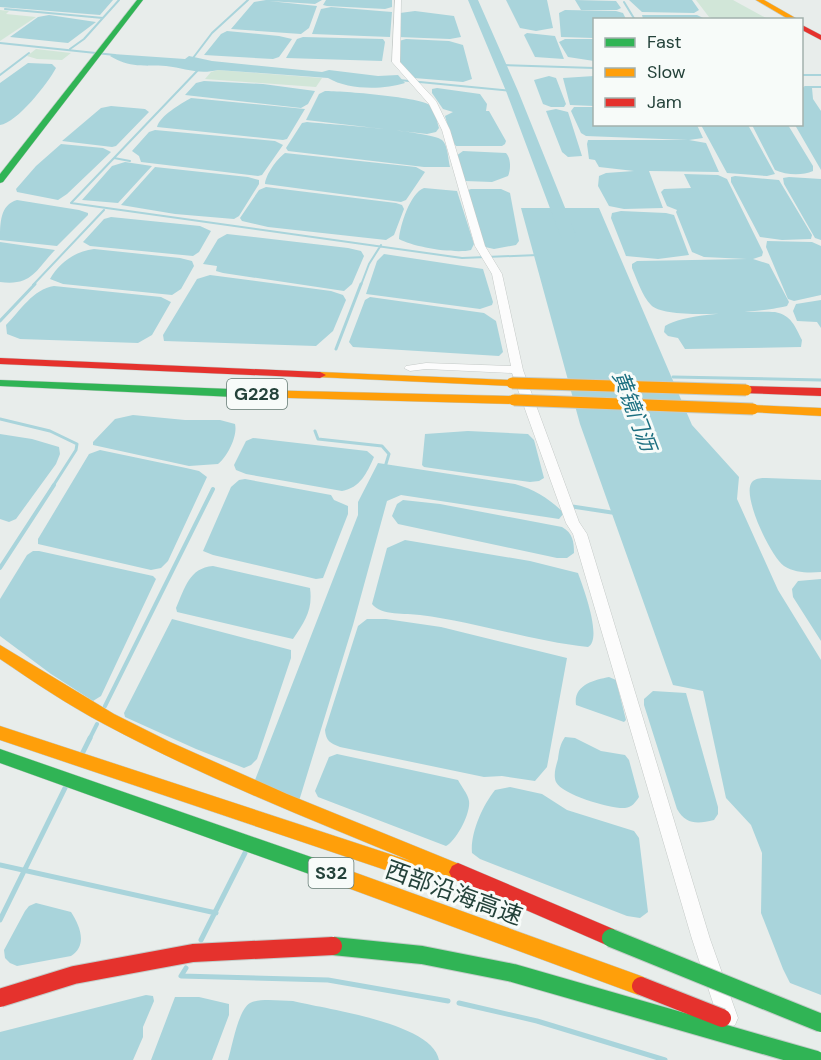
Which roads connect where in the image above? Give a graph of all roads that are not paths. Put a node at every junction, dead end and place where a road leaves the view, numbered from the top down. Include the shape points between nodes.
1 (134, 0) edge
2 (140, 0) edge
3 (149, 0) edge
4 (398, 0) edge
5 (749, 0) edge
6 (759, 0) edge
7 (782, 18) edge
8 (792, 18) edge
9 (125, 22) junction
10 (803, 23) edge
11 (803, 28) edge
12 (821, 32) edge
13 (821, 38) edge
14 (0, 165) edge
15 (0, 180) edge
16 (0, 361) edge
17 (410, 368) dead end
18 (514, 376) junction
19 (0, 383) edge
20 (821, 392) edge
21 (821, 412) edge
22 (0, 651) edge
23 (0, 733) edge
24 (0, 756) edge
25 (611, 938) junction
26 (0, 998) edge
27 (821, 1023) edge
28 (821, 1058) edge
29 (742, 1060) edge
30 (816, 1060) edge

1 - 14 highway
2 - 9 highway
3 - 9 highway
4 - 18 street via 396,62 433,103 446,130 480,246 497,274
5 - 7 highway
6 - 8 highway
9 - 15 highway
10 - 12 highway
11 - 13 highway
16 - 18 highway, G228
17 - 18 street via 498,368
18 - 20 highway, G228, bridge
18 - 29 street via 580,534
19 - 21 highway, G228, bridge
22 - 25 highway via 75,704 209,770
23 - 25 highway, 西部沿海高速 / S32
24 - 28 highway, 西部沿海高速 / S32, bridge via 460,918
25 - 27 highway, 西部沿海高速 / S32, bridge
26 - 30 highway, bridge via 74,975 193,953 324,945 422,955 513,973

